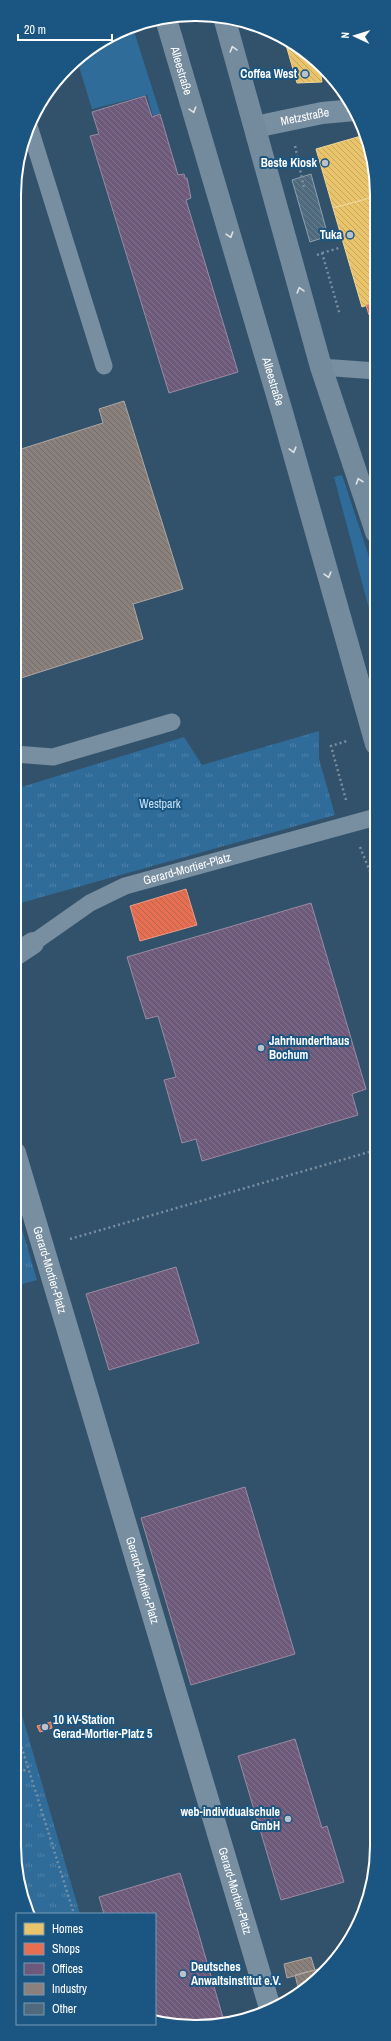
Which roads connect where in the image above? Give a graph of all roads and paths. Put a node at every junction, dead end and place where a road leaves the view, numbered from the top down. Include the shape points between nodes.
1 (167, 23) edge
2 (226, 23) edge
3 (348, 111) edge
4 (255, 127) junction
5 (32, 135) edge
6 (339, 248) dead end
7 (322, 253) dead end
8 (324, 260) dead end
9 (340, 315) dead end
10 (104, 366) dead end
11 (321, 367) junction
12 (370, 371) edge
13 (370, 514) edge
14 (172, 722) dead end
15 (370, 723) edge
16 (21, 754) edge
17 (370, 819) edge
18 (33, 943) joint
19 (21, 952) edge
20 (370, 1152) edge
21 (21, 1173) edge
22 (70, 1239) dead end
23 (21, 1746) edge
24 (28, 1769) junction
25 (21, 1772) edge
26 (74, 1913) edge
27 (269, 2004) edge

1 -> 15 main road, Alleestraße
4 -> 2 main road
3 - 4 street, Metzstraße via 322,113
11 -> 4 main road
5 - 10 lane
6 - 7 path
8 - 9 path
11 - 12 lane
13 -> 11 main road
14 - 16 lane via 53,757
17 - 18 lane, Gerard-Mortier-Platz via 125,886 90,903
18 - 19 street, Gerard-Mortier-Platz
20 - 22 path
21 - 27 street, Gerard-Mortier-Platz
23 - 24 path
24 - 25 path
24 - 26 path

